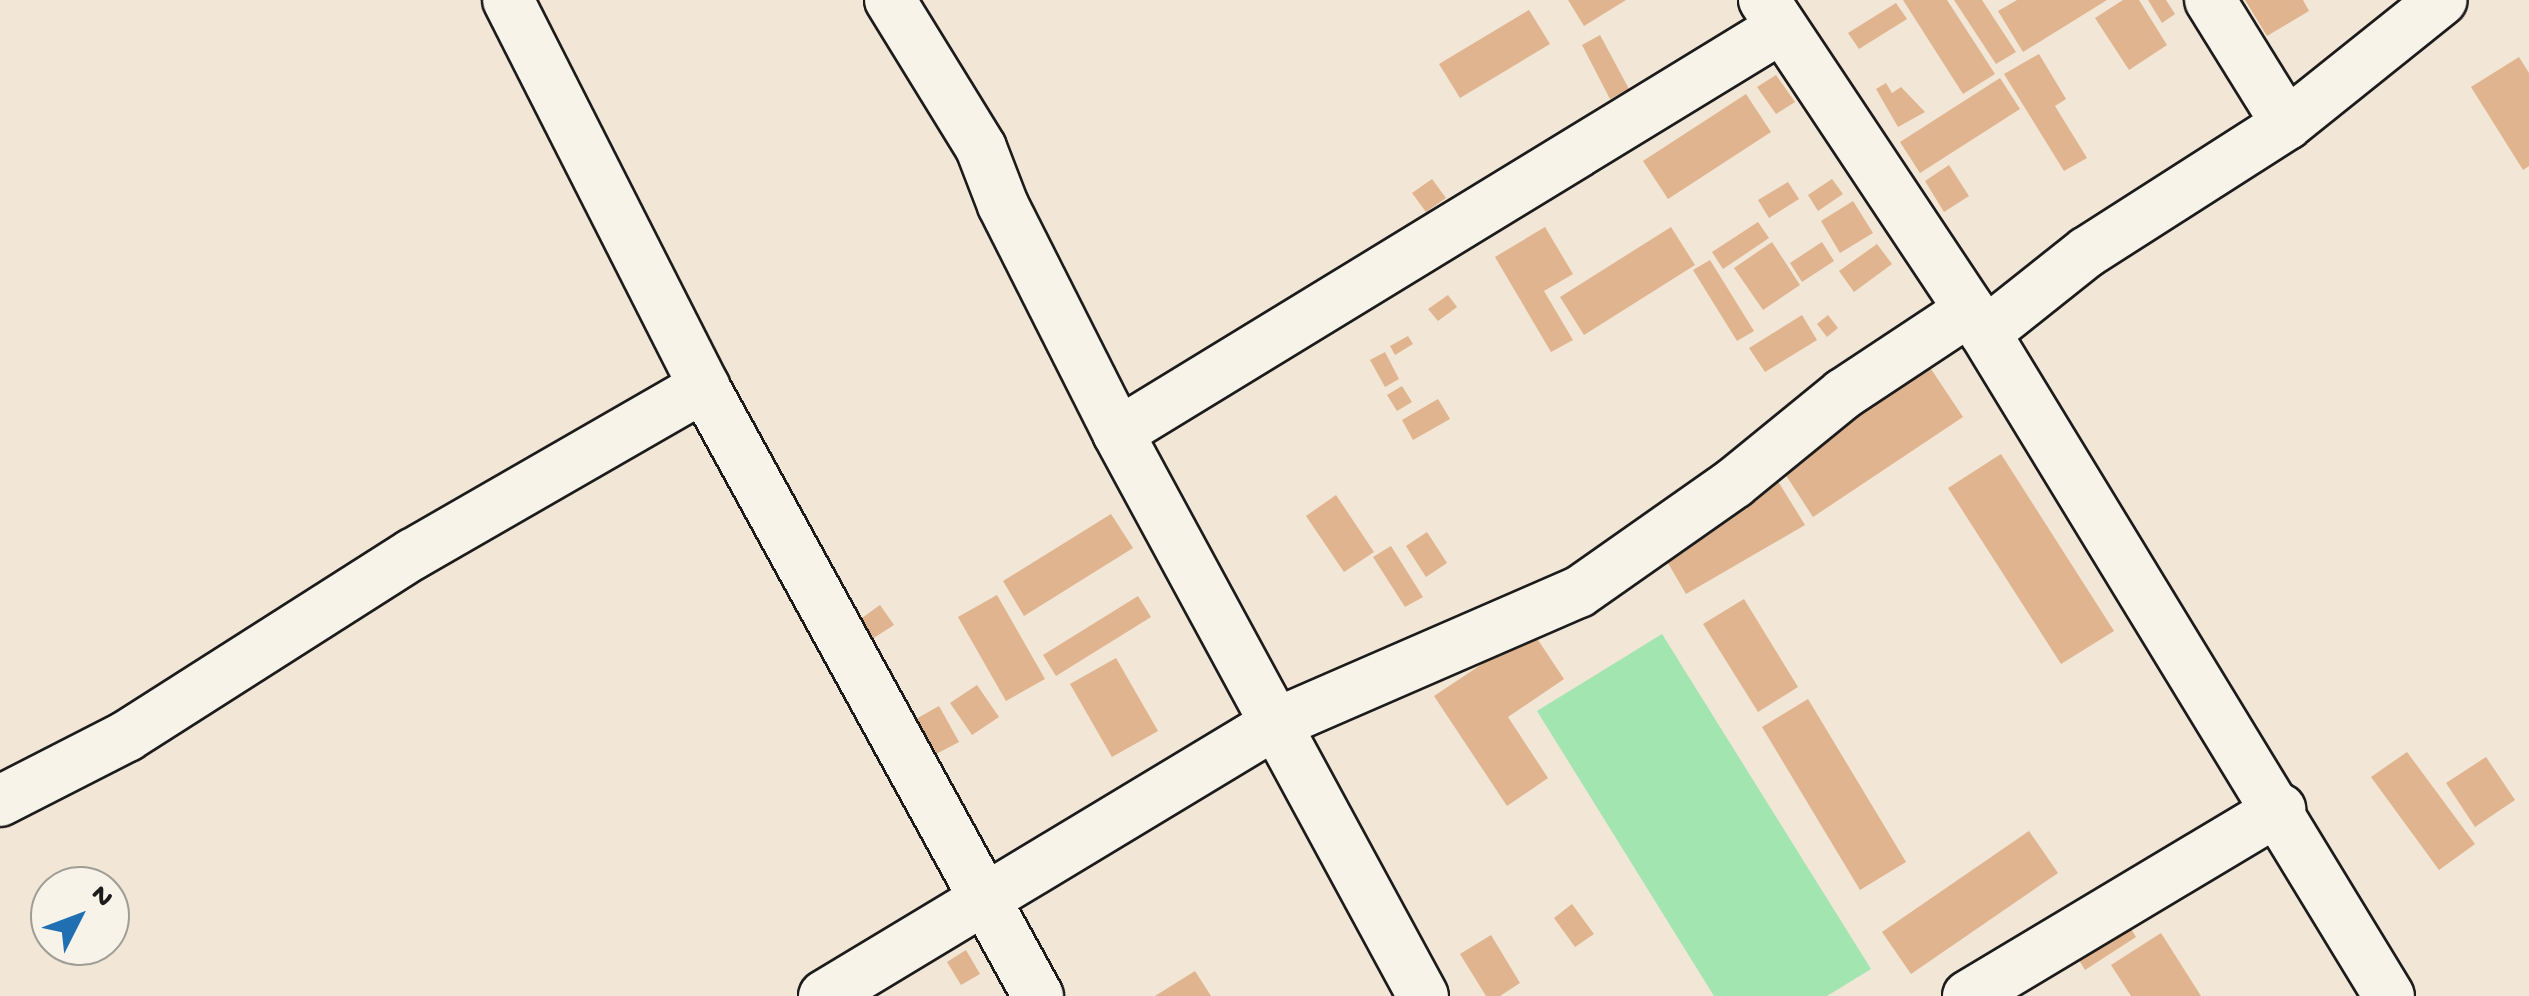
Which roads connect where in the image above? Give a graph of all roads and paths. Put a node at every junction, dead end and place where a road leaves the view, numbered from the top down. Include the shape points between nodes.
1 (890, 0) edge
2 (2210, 0) edge
3 (2442, 0) edge
4 (521, 5) edge
5 (1772, 14) edge
6 (2286, 124) junction
7 (1977, 322) junction
8 (704, 387) junction
9 (1118, 433) junction
10 (1275, 724) junction
11 (0, 801) edge
12 (2280, 809) junction
13 (985, 902) junction
14 (824, 996) edge
15 (1038, 996) edge
16 (1423, 996) edge
17 (1968, 996) edge
18 (2389, 996) edge

1 - 9 street via 981,148
2 - 6 street
3 - 6 street
4 - 8 street
5 - 7 street
5 - 9 street
6 - 7 street
7 - 10 street via 1843,394 1734,483 1580,592
7 - 12 street
8 - 11 street via 412,554 126,736
8 - 13 street
9 - 10 street
10 - 13 street
10 - 16 street
12 - 17 street
12 - 18 street
13 - 14 street
13 - 15 street

